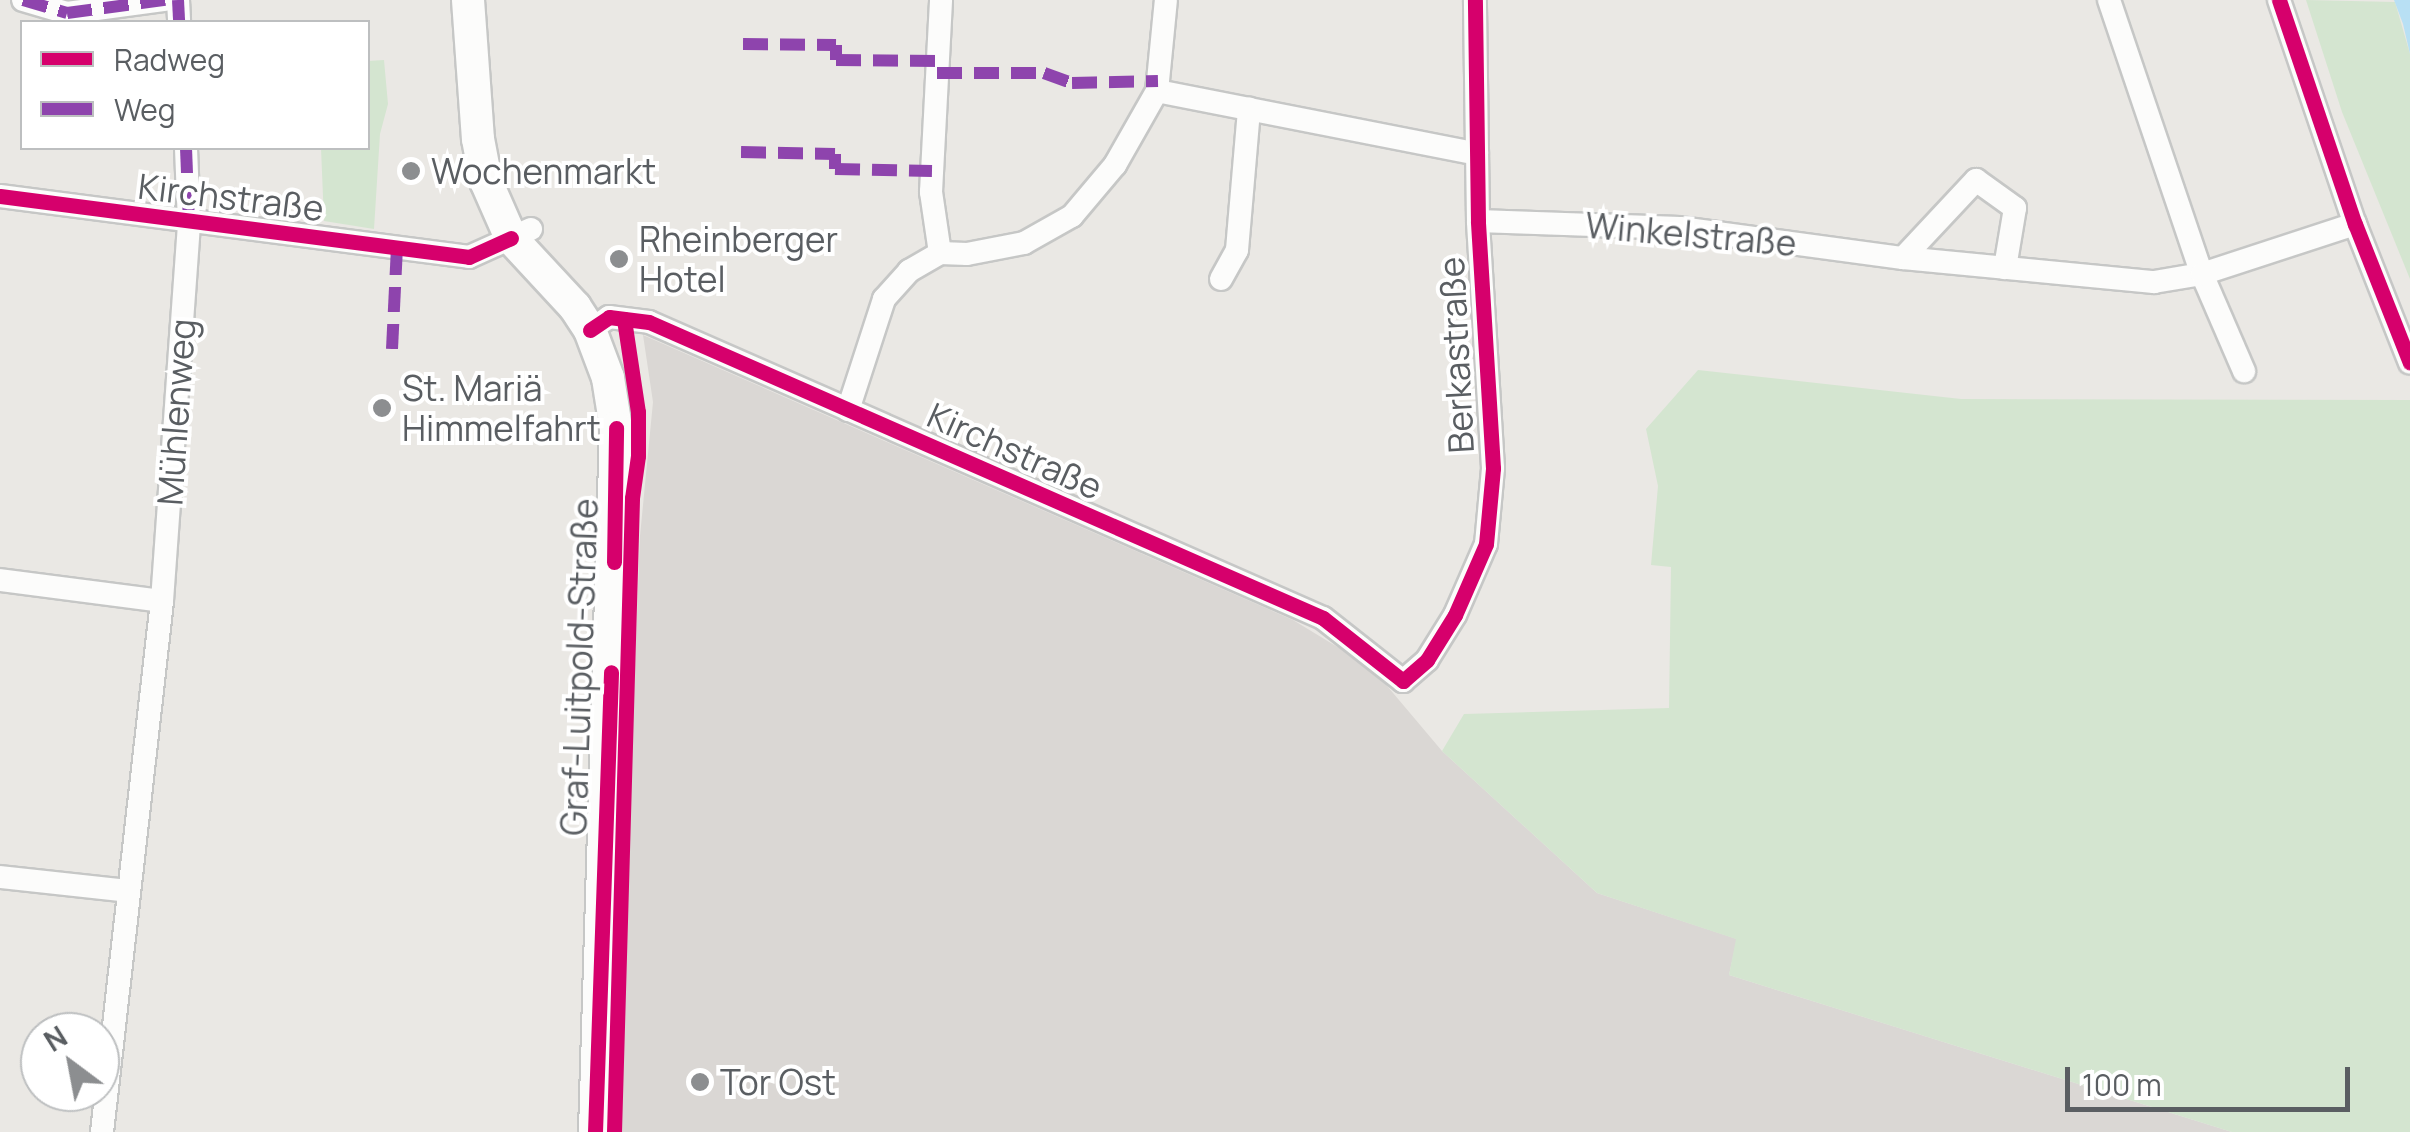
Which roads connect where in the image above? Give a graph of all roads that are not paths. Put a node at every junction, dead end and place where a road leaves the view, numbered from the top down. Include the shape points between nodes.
1 (22, 0) edge
2 (166, 0) edge
3 (468, 0) edge
4 (941, 0) edge
5 (1166, 0) edge
6 (1475, 0) edge
7 (2108, 0) edge
8 (2279, 0) edge
9 (1157, 91) junction
10 (1250, 109) junction
11 (186, 150) edge
12 (1477, 154) junction
13 (0, 196) edge
14 (1478, 220) junction
15 (190, 223) junction
16 (2355, 224) junction
17 (521, 233) junction
18 (940, 253) junction
19 (1903, 258) junction
20 (2005, 268) junction
21 (2202, 274) junction
22 (1221, 279) dead end
23 (600, 324) junction
24 (2410, 362) edge
25 (2244, 371) dead end
26 (848, 410) junction
27 (0, 580) edge
28 (162, 600) junction
29 (1403, 680) joint
30 (0, 877) edge
31 (128, 890) junction
32 (102, 1132) edge
33 (595, 1132) edge

1 - 2 street via 67,13
3 - 17 street, Graf-Luitpold-Straße via 486,181
4 - 18 street via 931,192
5 - 9 street
6 - 12 street, Berkastraße
7 - 21 street
8 - 16 street
9 - 10 street
9 - 18 street via 1115,164 1072,216 1024,243
10 - 12 street
10 - 22 street via 1237,250
11 - 15 street, Mühlenweg
12 - 14 street, Berkastraße
13 - 15 street, Kirchstraße
14 - 19 street, Winkelstraße via 1680,228
14 - 29 street, Berkastraße via 1493,468 1486,544 1455,615 1427,660
15 - 17 street, Kirchstraße via 469,257
15 - 28 street, Mühlenweg
16 - 21 street, Winkelstraße
16 - 24 street
17 - 23 street, Graf-Luitpold-Straße via 574,306
18 - 26 street via 909,271 884,299
19 - 20 street, Winkelstraße
19 - 20 street via 1976,180 2015,208
20 - 21 street, Winkelstraße via 2154,282
21 - 25 street
23 - 26 street, Kirchstraße via 649,322
23 - 33 street, Graf-Luitpold-Straße via 616,428
26 - 29 street, Kirchstraße via 1322,618
27 - 28 street
28 - 31 street, Mühlenweg
30 - 31 street
31 - 32 street, Mühlenweg

